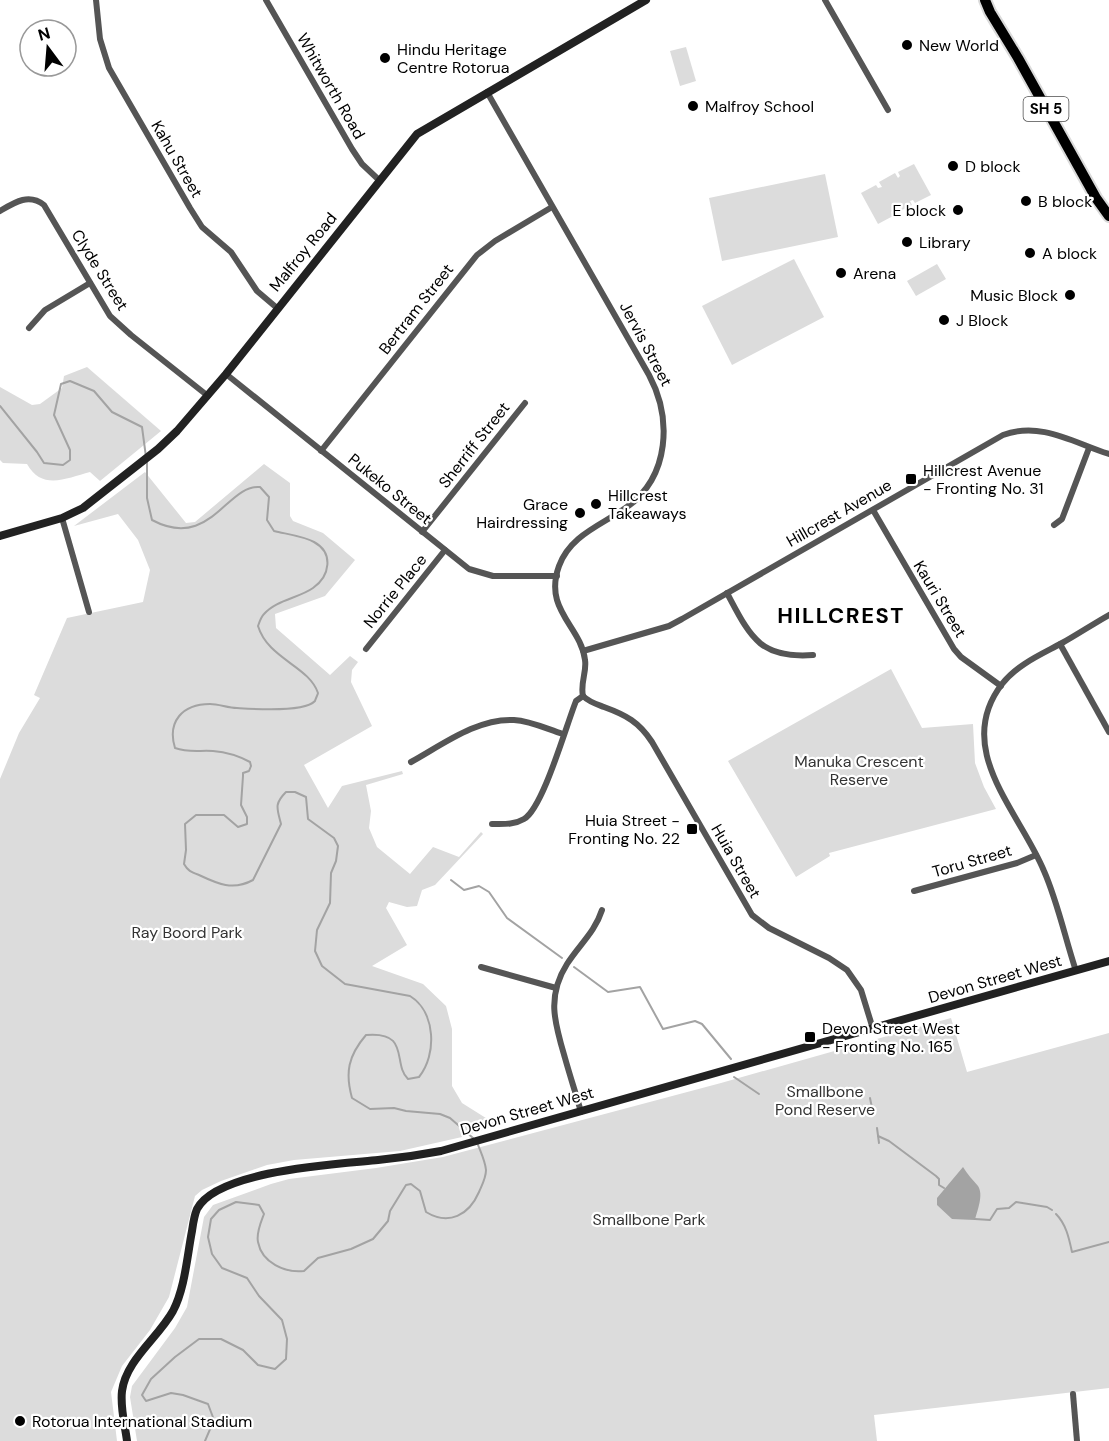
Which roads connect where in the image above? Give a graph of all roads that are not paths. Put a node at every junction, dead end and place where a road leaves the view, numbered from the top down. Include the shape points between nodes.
1 (96, 0) edge
2 (266, 0) edge
3 (646, 0) edge
4 (825, 0) edge
5 (985, 0) edge
6 (487, 92) junction
7 (888, 110) dead end
8 (379, 180) junction
9 (552, 207) junction
10 (1107, 210) edge
11 (0, 211) edge
12 (90, 283) junction
13 (277, 308) junction
14 (29, 327) dead end
15 (226, 374) junction
16 (208, 396) junction
17 (525, 403) dead end
18 (1089, 448) junction
19 (321, 451) junction
20 (1109, 454) edge
21 (873, 510) junction
22 (62, 518) junction
23 (1054, 525) dead end
24 (422, 532) junction
25 (0, 536) edge
26 (445, 550) junction
27 (557, 576) junction
28 (727, 593) junction
29 (89, 612) dead end
30 (1109, 615) edge
31 (1060, 644) junction
32 (366, 649) dead end
33 (583, 651) junction
34 (813, 656) dead end
35 (1001, 686) junction
36 (583, 696) junction
37 (1109, 732) edge
38 (563, 734) junction
39 (411, 762) dead end
40 (492, 824) dead end
41 (1036, 855) junction
42 (914, 891) dead end
43 (603, 910) dead end
44 (1109, 962) edge
45 (481, 967) dead end
46 (1076, 971) junction
47 (556, 988) junction
48 (873, 1029) junction
49 (581, 1112) junction
50 (1073, 1394) dead end
51 (127, 1441) edge
52 (1077, 1441) edge

1 - 13 street, Kahu Street via 100,39 109,68 190,208 202,227 231,252 257,291
2 - 8 street, Whitworth Road via 352,149
3 - 6 main road, Malfroy Road
4 - 7 street
5 - 10 highway, SH 5 via 1096,198
6 - 8 main road, Malfroy Road via 417,134
6 - 9 street, Jervis Street
8 - 13 main road, Malfroy Road
9 - 19 street, Bertram Street via 477,255
9 - 27 street, Jervis Street via 656,388 665,432 659,461 646,487 628,506 581,535 568,550
11 - 12 street, Clyde Street via 31,198 44,205
12 - 14 street via 45,310
12 - 16 street, Clyde Street via 119,325
13 - 15 main road, Malfroy Road
15 - 16 main road, Malfroy Road
15 - 19 street, Pukeko Street
16 - 22 main road, Malfroy Road via 158,449 90,503
17 - 24 street, Sherriff Street
18 - 20 street, Hillcrest Avenue
18 - 21 street, Hillcrest Avenue via 1052,433 1014,431
18 - 23 street via 1062,519
19 - 24 street, Pukeko Street
21 - 28 street, Hillcrest Avenue
21 - 35 street, Kauri Street via 948,641 961,657
22 - 25 main road, Malfroy Road
22 - 29 street
24 - 26 street, Pukeko Street
26 - 27 street, Pukeko Street via 479,573
26 - 32 street, Norrie Place
27 - 33 street, Jervis Street via 560,609
28 - 33 street, Hillcrest Avenue via 669,626
28 - 34 street via 750,633 766,648 789,656
30 - 31 street
31 - 35 street via 1027,661
31 - 37 street
33 - 36 street, Jervis Street
35 - 41 street via 986,718 988,762
36 - 38 street via 576,701
36 - 48 street, Huia Street via 639,724 752,915 847,970 861,990
38 - 39 street via 526,722 500,720 473,728
38 - 40 street via 532,813 516,823
41 - 42 street, Toru Street
41 - 46 street via 1049,883
43 - 47 street
44 - 46 main road, Devon Street West
45 - 47 street
46 - 48 main road, Devon Street West
47 - 49 street via 557,1029
48 - 49 main road, Devon Street West
49 - 51 main road, Devon Street West via 459,1146 402,1157 284,1170 208,1196 195,1215 174,1310 125,1377 122,1398
50 - 52 street

